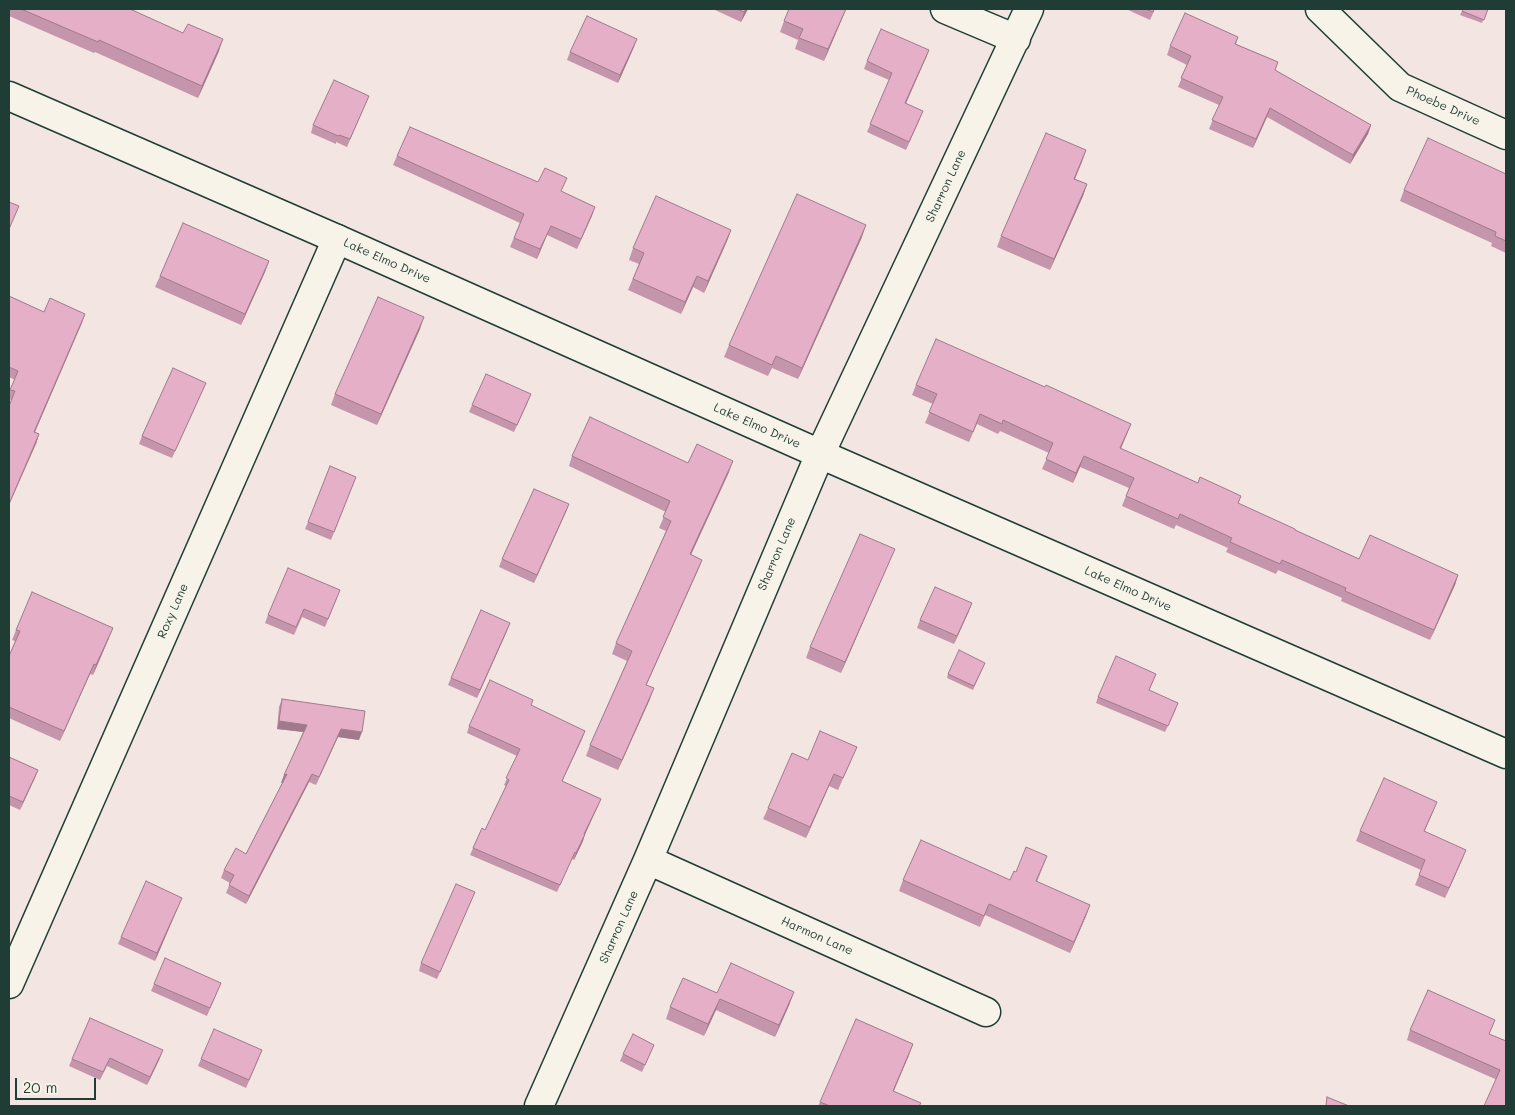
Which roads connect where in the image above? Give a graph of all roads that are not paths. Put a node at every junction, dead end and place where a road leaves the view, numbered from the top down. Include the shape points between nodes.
1 (944, 9) edge
2 (1029, 9) edge
3 (1320, 9) edge
4 (1016, 39) junction
5 (9, 96) edge
6 (1506, 135) edge
7 (338, 239) junction
8 (820, 454) junction
9 (1506, 754) edge
10 (648, 860) junction
11 (9, 984) edge
12 (986, 1012) dead end
13 (539, 1106) edge

1 - 4 street
2 - 4 street, Sharron Lane
3 - 6 street, Phoebe Drive via 1400,86
4 - 8 street, Sharron Lane
5 - 7 street, Lake Elmo Drive
7 - 8 street, Lake Elmo Drive
7 - 11 street, Roxy Lane
8 - 9 street, Lake Elmo Drive
8 - 10 street, Sharron Lane
10 - 12 street, Harmon Lane
10 - 13 street, Sharron Lane

